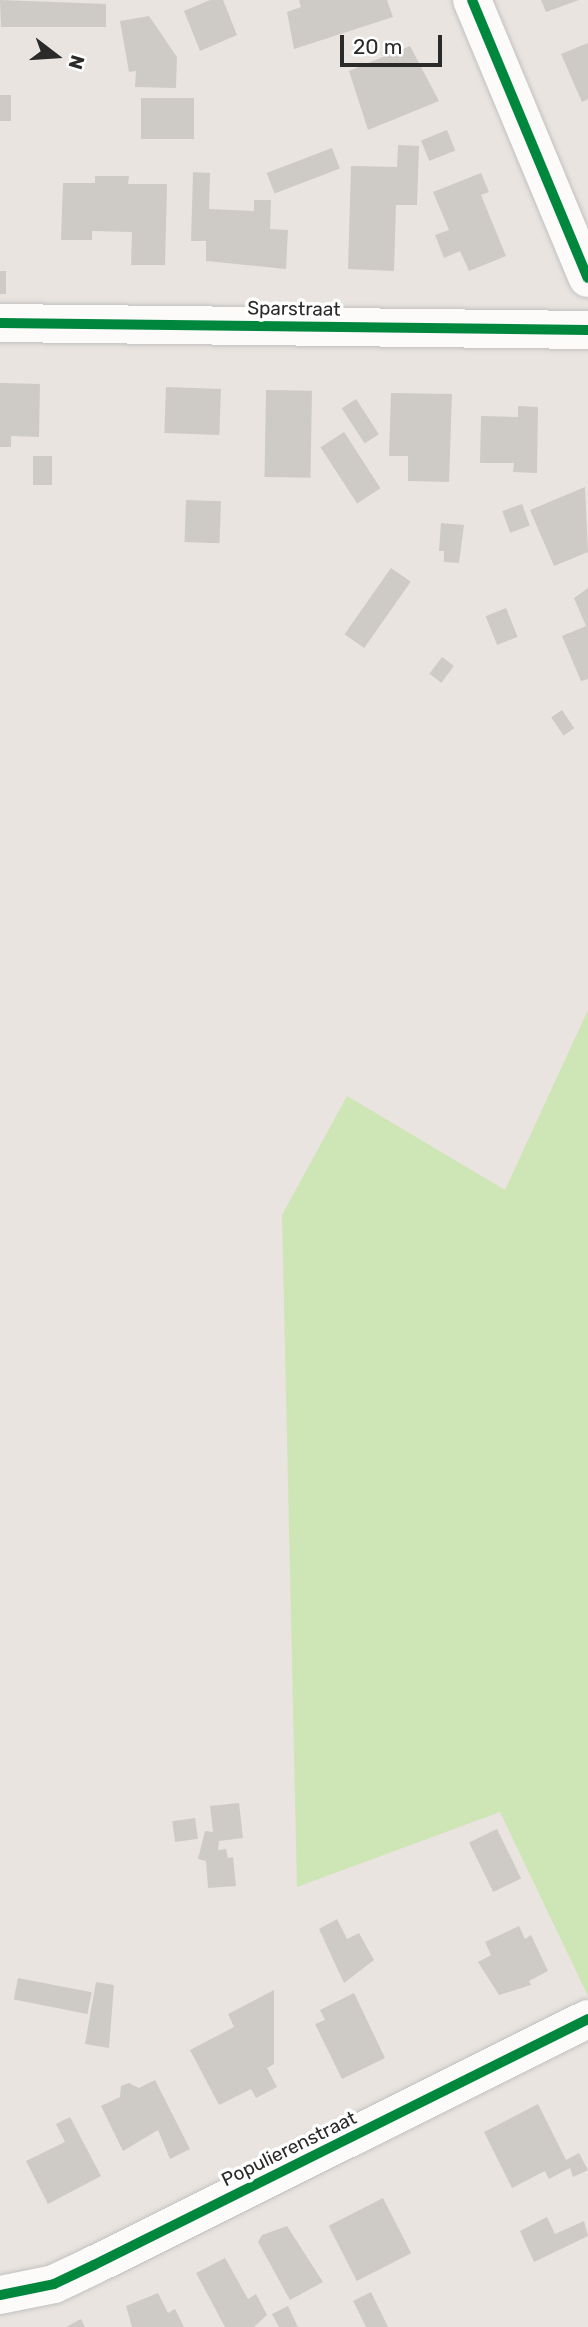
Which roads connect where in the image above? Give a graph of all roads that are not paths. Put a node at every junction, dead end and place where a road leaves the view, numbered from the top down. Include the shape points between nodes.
1 (472, 0) edge
2 (588, 278) edge
3 (0, 323) edge
4 (588, 330) edge
5 (588, 2019) edge
6 (0, 2295) edge

1 - 2 street
3 - 4 street, Sparstraat
5 - 6 street, Populierenstraat via 54,2284

